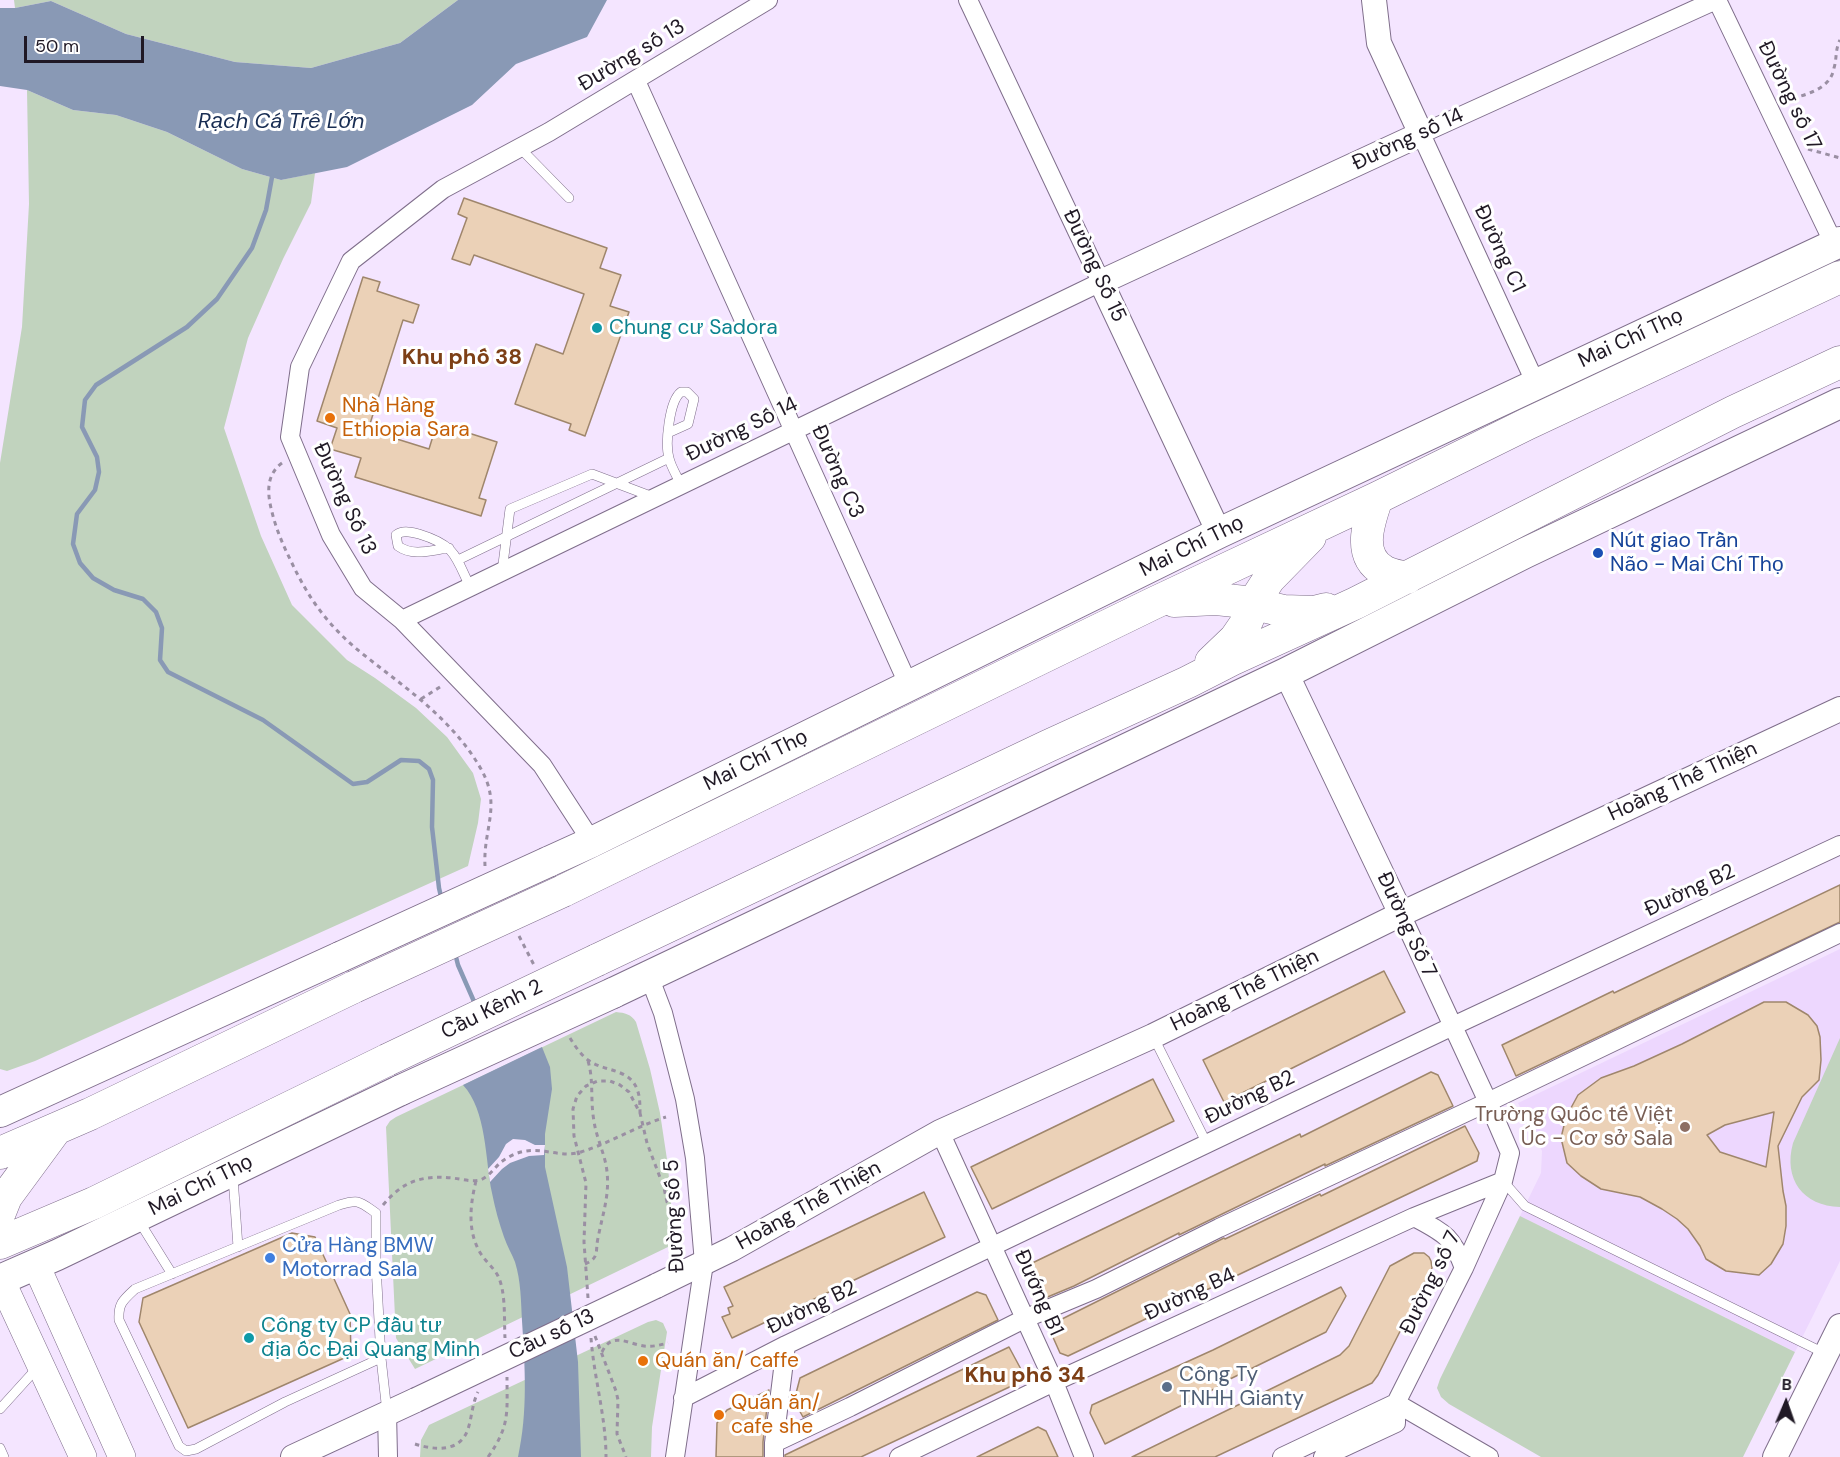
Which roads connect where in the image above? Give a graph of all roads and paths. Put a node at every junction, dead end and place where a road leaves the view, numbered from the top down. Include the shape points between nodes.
1 (768, 0) edge
2 (968, 0) edge
3 (1374, 0) edge
4 (1717, 0) edge
5 (1840, 40) edge
6 (636, 81) junction
7 (1768, 106) junction
8 (549, 132) joint
9 (1421, 134) junction
10 (1786, 143) junction
11 (520, 148) junction
12 (1840, 158) edge
13 (569, 198) dead end
14 (1837, 243) edge
15 (1840, 277) edge
16 (1101, 282) junction
17 (1840, 362) edge
18 (1536, 384) junction
19 (1840, 403) edge
20 (794, 430) junction
21 (668, 433) dead end
22 (669, 458) junction
23 (290, 460) dead end
24 (617, 483) junction
25 (681, 485) junction
26 (655, 498) junction
27 (1377, 498) junction
28 (1326, 521) junction
29 (1219, 533) junction
30 (506, 537) junction
31 (449, 548) junction
32 (458, 560) junction
33 (1236, 565) junction
34 (502, 572) junction
35 (1407, 578) junction
36 (470, 587) junction
37 (1356, 603) junction
38 (1152, 604) junction
39 (1254, 604) junction
40 (402, 620) junction
41 (1271, 641) junction
42 (1286, 673) junction
43 (1188, 682) junction
44 (909, 686) junction
45 (440, 687) dead end
46 (421, 699) junction
47 (1840, 709) edge
48 (592, 842) junction
49 (1840, 845) edge
50 (485, 871) dead end
51 (1401, 914) junction
52 (516, 929) dead end
53 (1840, 933) edge
54 (536, 969) dead end
55 (649, 976) junction
56 (1453, 1026) junction
57 (1153, 1035) junction
58 (569, 1037) dead end
59 (387, 1060) joint
60 (587, 1060) junction
61 (593, 1082) junction
62 (401, 1090) joint
63 (1488, 1102) junction
64 (0, 1112) edge
65 (640, 1113) junction
66 (666, 1117) dead end
67 (643, 1124) junction
68 (57, 1128) junction
69 (940, 1132) junction
70 (601, 1144) junction
71 (1207, 1144) junction
72 (0, 1153) edge
73 (579, 1153) junction
74 (232, 1171) junction
75 (476, 1181) junction
76 (1503, 1181) junction
77 (1, 1197) edge
78 (94, 1203) junction
79 (376, 1213) junction
80 (676, 1213) dead end
81 (137, 1217) junction
82 (1414, 1217) junction
83 (7, 1237) edge
84 (238, 1246) junction
85 (992, 1247) junction
86 (704, 1263) junction
87 (36, 1264) junction
88 (585, 1264) junction
89 (1464, 1268) junction
90 (172, 1274) junction
91 (0, 1280) edge
92 (656, 1286) joint
93 (588, 1299) dead end
94 (1024, 1318) junction
95 (1840, 1326) edge
96 (668, 1343) dead end
97 (786, 1345) junction
98 (505, 1347) dead end
99 (602, 1352) junction
100 (1826, 1353) junction
101 (381, 1358) junction
102 (40, 1365) junction
103 (506, 1370) dead end
104 (1054, 1382) junction
105 (481, 1389) dead end
106 (683, 1398) junction
107 (1396, 1403) junction
108 (0, 1409) edge
109 (387, 1412) junction
110 (415, 1444) dead end
111 (0, 1448) edge
112 (774, 1450) edge
113 (4, 1457) edge
114 (83, 1457) edge
115 (122, 1457) edge
116 (292, 1457) edge
117 (388, 1457) edge
118 (488, 1457) edge
119 (606, 1457) edge
120 (626, 1457) edge
121 (675, 1457) edge
122 (899, 1457) edge
123 (1084, 1457) edge
124 (1282, 1457) edge
125 (1323, 1457) edge
126 (1489, 1457) edge
127 (1775, 1457) edge

1 - 6 street, Đường số 13
2 - 16 street, Đường Số 15
3 - 9 street via 1379,43
4 - 7 street, Đường số 17
4 - 9 street, Đường số 14
5 - 7 path via 1825,86
6 - 8 street, Đường số 13
6 - 20 street, Đường C3
7 - 10 street, Đường số 17
8 - 11 street, Đường Số 13
9 - 16 street, Đường số 14
9 - 18 street, Đường C1
10 - 12 path
10 - 14 street, Đường số 17
11 - 13 lane
11 - 40 street, Đường Số 13 via 443,189 351,261 300,367 290,438 331,535 363,588
14 - 18 main road, Mai Chí Thọ
15 - 27 highway, Mai Chí Thọ
16 - 20 street, Đường Số 14
16 - 29 street, Đường Số 15
17 - 35 highway via 1722,417
18 - 29 main road, Mai Chí Thọ
19 - 42 main road via 1525,553
20 - 25 street, Đường Số 14
20 - 44 street, Đường C3
21 - 22 lane
22 - 24 lane
22 - 25 lane
23 - 46 path via 272,473 269,494 279,534 304,588 348,641
24 - 26 lane
24 - 30 lane
24 - 30 lane via 592,474 510,509
25 - 26 street, Đường Số 14
26 - 34 street, Đường Số 14
27 - 28 highway, Mai Chí Thọ
27 - 35 highway via 1368,522 1366,543 1373,561 1384,572
28 - 33 highway, Mai Chí Thọ
28 - 39 highway via 1269,579
29 - 33 main road
29 - 44 main road, Mai Chí Thọ
30 - 32 lane
30 - 34 lane
31 - 31 lane via 408,532 396,535 398,546 405,551
31 - 32 lane
32 - 36 lane
33 - 38 highway, Mai Chí Thọ
33 - 39 highway
34 - 36 street, Đường Số 14
35 - 37 highway
36 - 40 street, Đường Số 14
37 - 39 highway via 1314,612 1274,610
37 - 41 highway
38 - 39 highway via 1216,599
38 - 68 highway, Mai Chí Thọ, bridge via 563,891
39 - 41 highway
39 - 43 highway via 1235,639
40 - 48 street, Đường Số 13 via 542,765
41 - 42 main road
41 - 43 highway
42 - 51 street, Đường Số 7
42 - 55 main road
43 - 59 highway, Cầu Kênh 2, bridge
44 - 48 main road, Mai Chí Thọ
45 - 46 path
46 - 50 path via 461,741 488,781 492,797
47 - 51 street, Hoàng Thế Thiện
48 - 64 main road, Mai Chí Thọ, bridge
49 - 56 street, Đường B2
51 - 56 street, Đường Số 7
51 - 57 street, Hoàng Thế Thiện
52 - 54 path
53 - 63 street
55 - 62 main road, Cầu Kênh 2, bridge
55 - 86 street, Đường số 5 via 663,1012 686,1099
56 - 63 street, Đường Số 7
56 - 71 street, Đường B2
57 - 69 street, Hoàng Thế Thiện
57 - 71 lane
58 - 60 path
59 - 78 highway, Mai Chí Thọ
60 - 61 path
60 - 65 path via 632,1080
61 - 65 path via 610,1081 624,1088
61 - 70 path via 594,1123
61 - 73 path via 580,1090 574,1102
62 - 74 main road, Mai Chí Thọ
63 - 76 street, Đường Số 7 via 1510,1153
63 - 94 street via 1096,1288
65 - 67 path
66 - 67 path
67 - 70 path
67 - 80 path via 667,1202
68 - 72 highway
68 - 77 highway
69 - 85 street, Đướng B1
69 - 86 street, Hoàng Thế Thiện
70 - 73 path
70 - 88 path via 607,1173 606,1206 596,1256
71 - 85 street, Đường B2
73 - 75 path via 524,1151
73 - 88 path via 585,1183
74 - 81 main road, Mai Chí Thọ
74 - 84 lane
75 - 79 path via 434,1177 417,1180 393,1193
75 - 98 path via 471,1211 473,1240 502,1287
76 - 82 street, Đường B4
76 - 89 street, Đường số 7
76 - 100 lane via 1525,1206
77 - 78 highway via 38,1208
77 - 83 highway
78 - 83 highway, Mai Chí Thọ
79 - 84 lane via 354,1200
79 - 101 lane
81 - 87 main road, Mai Chí Thọ
81 - 90 lane
82 - 89 street via 1440,1231 1456,1247
82 - 104 street, Đường B4
83 - 87 main road
84 - 90 lane
85 - 94 street, Đướng B1
85 - 97 street, Đường B2
86 - 92 street, Hoàng Thế Thiện
86 - 106 street, Đường số 5
87 - 91 main road, Mai Chí Thọ
87 - 115 main road
88 - 93 path
89 - 107 street, Đường số 7
90 - 101 lane via 135,1289 124,1299 119,1320 182,1450 196,1449
91 - 102 main road
92 - 109 street, Cầu số 13, bridge
94 - 104 street, Đướng B1
94 - 112 street
95 - 100 street
96 - 99 path via 649,1346 619,1340 610,1342
97 - 106 street, Đường B2
97 - 112 street
99 - 119 path via 592,1333
99 - 120 path via 616,1391 617,1434
100 - 127 street
101 - 109 lane
102 - 108 lane
102 - 114 main road
103 - 118 path via 506,1421 498,1444
104 - 122 street, Đường B4
104 - 123 street, Đướng B1
105 - 110 path via 461,1440 446,1449
106 - 121 street, Đường số 5
107 - 124 street
107 - 125 street, Đường số 7 via 1396,1423
107 - 126 street
109 - 116 street
109 - 117 street
111 - 113 lane

